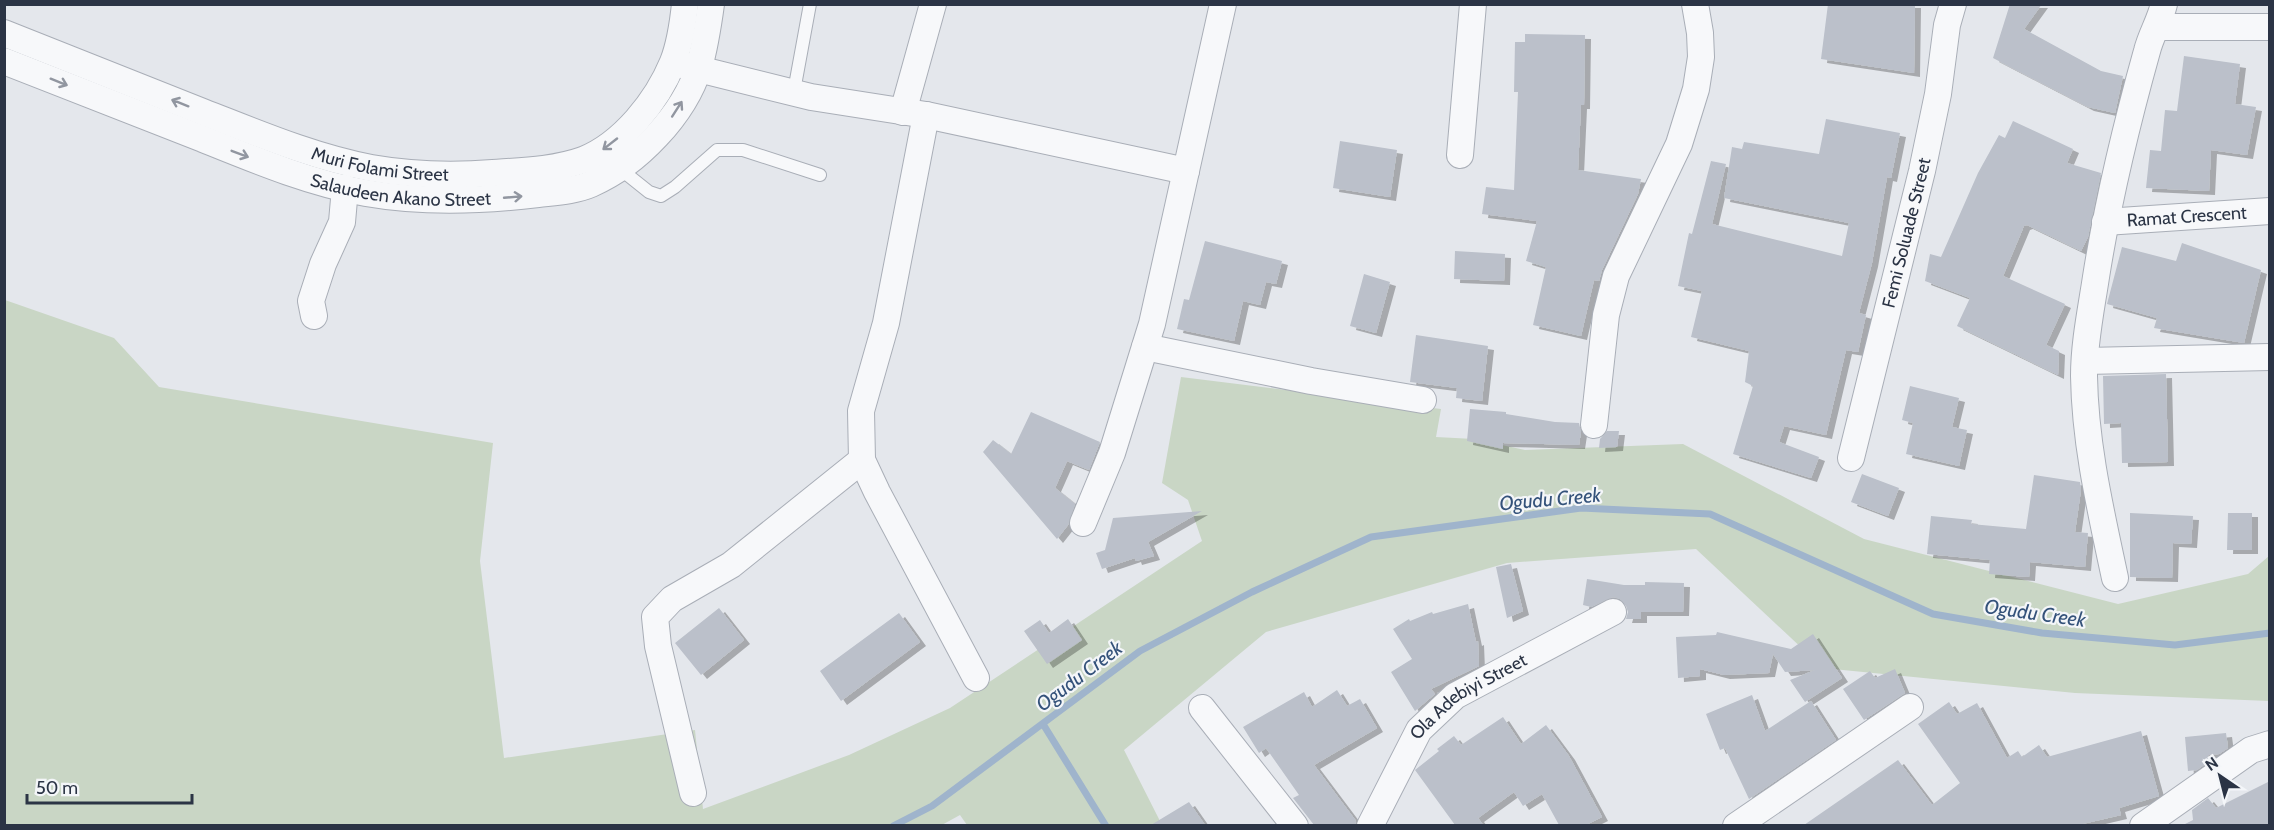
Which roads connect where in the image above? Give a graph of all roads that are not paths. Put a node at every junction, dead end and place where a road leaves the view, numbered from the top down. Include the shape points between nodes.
1 (685, 4) edge
2 (711, 4) edge
3 (810, 4) edge
4 (933, 4) edge
5 (1223, 4) edge
6 (1473, 4) edge
7 (1695, 4) edge
8 (1953, 4) edge
9 (2160, 16) edge
10 (2270, 27) edge
11 (4, 33) edge
12 (4, 61) edge
13 (673, 63) junction
14 (698, 68) junction
15 (794, 91) junction
16 (914, 114) junction
17 (1460, 155) dead end
18 (572, 163) junction
19 (620, 168) junction
20 (1186, 171) junction
21 (820, 176) dead end
22 (578, 187) junction
23 (345, 188) junction
24 (2270, 211) edge
25 (2104, 222) junction
26 (314, 316) dead end
27 (1145, 347) junction
28 (2270, 357) edge
29 (2085, 361) junction
30 (1423, 400) dead end
31 (1594, 425) dead end
32 (1851, 458) dead end
33 (862, 460) junction
34 (1083, 523) dead end
35 (2115, 578) dead end
36 (1613, 612) dead end
37 (976, 678) dead end
38 (1910, 707) dead end
39 (1202, 708) dead end
40 (2270, 744) edge
41 (693, 793) dead end
42 (1295, 825) edge
43 (1371, 825) edge
44 (1736, 825) edge
45 (2143, 825) edge

1 - 13 street, Muri Folami Street
2 - 14 street, Salaudeen Akano Street
3 - 15 lane
4 - 16 street
5 - 20 street
6 - 17 street
7 - 31 street via 1701,57 1696,89 1679,144 1616,276 1606,315
8 - 32 street, Femi Soluade Street via 1922,171
9 - 10 street
9 - 25 street via 2148,47
18 -> 11 street, Muri Folami Street via 466,175 370,168 257,133
12 -> 23 street, Salaudeen Akano Street via 248,157
13 - 14 street
13 -> 18 street, Muri Folami Street via 664,82 629,127 597,153
14 - 15 street
19 -> 14 street, Salaudeen Akano Street via 669,121
15 - 16 street
16 - 20 street
16 - 33 street via 886,323 861,411
18 - 22 street
19 - 21 lane via 649,192 661,196 717,150 743,150
19 - 22 street, Salaudeen Akano Street
20 - 27 street
23 -> 22 street, Salaudeen Akano Street via 415,199 466,200
23 - 26 street via 342,222 311,301
24 - 25 street, Ramat Crescent
25 - 29 street
27 - 30 street
27 - 34 street via 1112,453
28 - 29 street
29 - 35 street via 2086,415 2096,491
33 - 37 street
33 - 41 street via 731,565 672,598 655,617 658,646
36 - 43 street, Ola Adebiyi Street via 1455,696 1419,730
38 - 44 street
39 - 42 street
40 - 45 street via 2251,750

